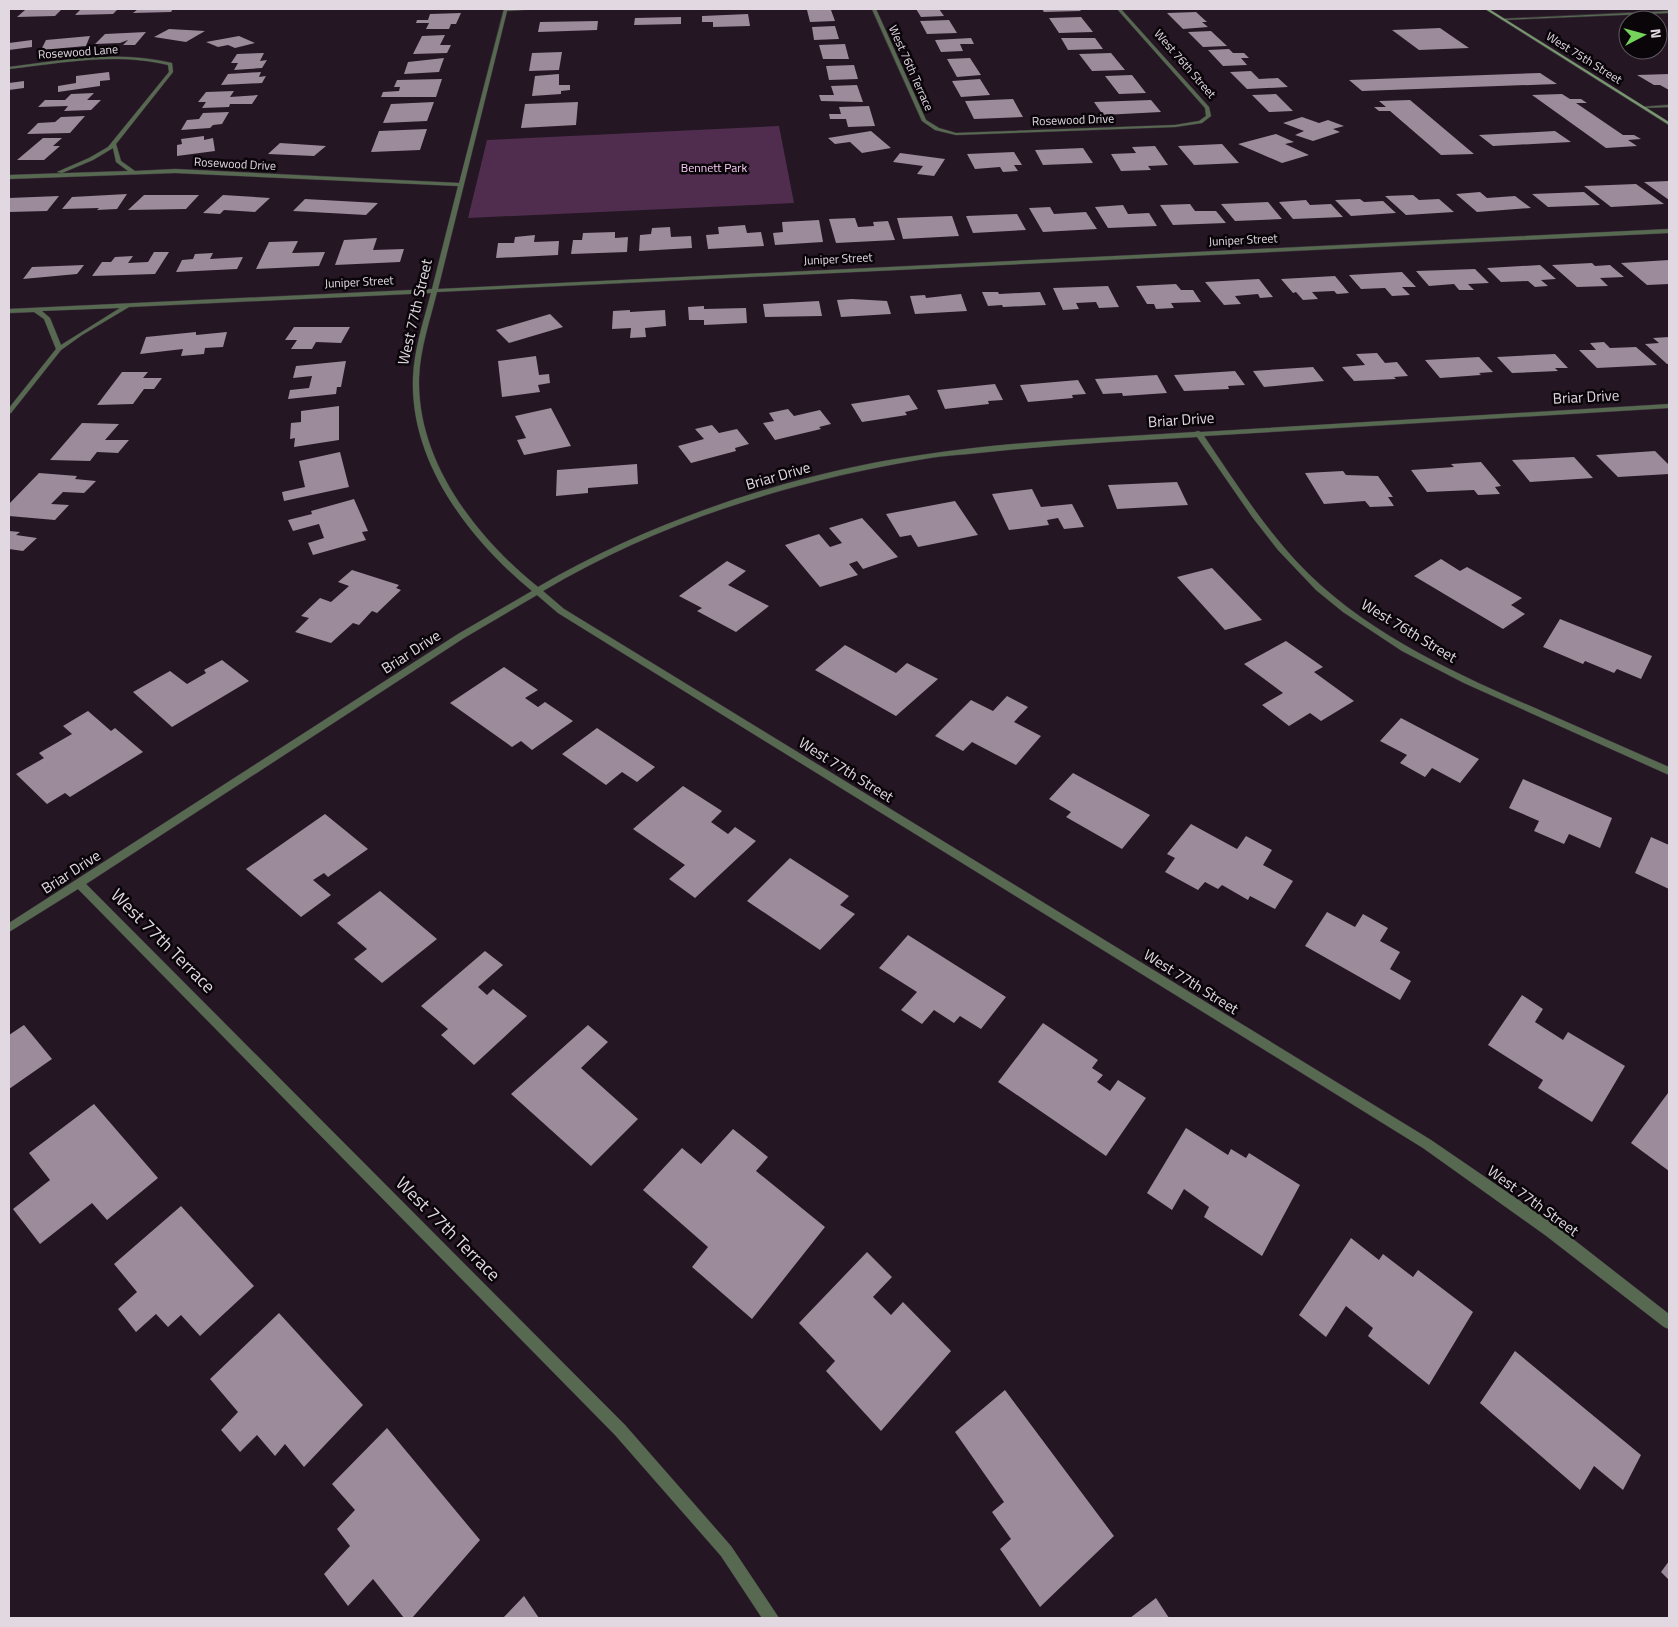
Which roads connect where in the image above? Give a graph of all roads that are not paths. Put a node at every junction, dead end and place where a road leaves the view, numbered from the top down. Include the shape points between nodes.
1 (506, 9) edge
2 (537, 9) edge
3 (874, 9) edge
4 (1118, 9) edge
5 (1487, 9) edge
6 (1669, 12) edge
7 (1503, 18) junction
8 (9, 68) edge
9 (1669, 106) edge
10 (1643, 107) junction
11 (1209, 116) joint
12 (1669, 124) edge
13 (937, 129) joint
14 (114, 144) junction
15 (134, 172) junction
16 (49, 176) junction
17 (9, 177) edge
18 (461, 185) junction
19 (1669, 231) edge
20 (436, 290) junction
21 (130, 305) junction
22 (36, 310) junction
23 (9, 311) edge
24 (59, 349) junction
25 (1669, 406) edge
26 (9, 412) edge
27 (1198, 433) junction
28 (538, 590) junction
29 (1669, 771) edge
30 (79, 883) junction
31 (9, 928) edge
32 (1669, 1322) edge
33 (771, 1618) edge

1 - 2 street
1 - 18 street, West 77th Street
3 - 13 street, West 76th Terrace via 924,121
4 - 11 street, West 76th Street via 1208,108
5 - 7 main road, West 75th Street
6 - 7 street
7 - 10 main road, West 75th Street
8 - 14 street, Rosewood Lane via 119,58 149,59 170,64 171,72
9 - 10 street
10 - 12 main road, West 75th Street
11 - 13 street, Rosewood Drive via 1200,122 1175,126 988,134 956,134
14 - 15 street via 119,162
14 - 16 street via 91,159
15 - 16 street, Rosewood Drive
15 - 18 street, Rosewood Drive
16 - 17 street, Rosewood Drive
18 - 20 street, West 77th Street
19 - 20 street, Juniper Street
20 - 21 street, Juniper Street
20 - 28 street, West 77th Street via 418,359 416,387 421,426 439,474 470,525 501,559
21 - 22 street, Juniper Street
21 - 24 street
22 - 23 street, Juniper Street
22 - 24 street via 47,318
24 - 26 street
25 - 27 street, Briar Drive
27 - 28 street, Briar Drive via 1038,444 950,454 838,473 761,494 677,523 576,568
27 - 29 street, West 76th Street via 1272,539 1322,591 1356,617 1438,667
28 - 30 street, Briar Drive via 461,636
28 - 32 street, West 77th Street via 561,611 598,635 1427,1144 1550,1230
30 - 31 street, Briar Drive
30 - 33 street, West 77th Terrace via 620,1430 726,1552

